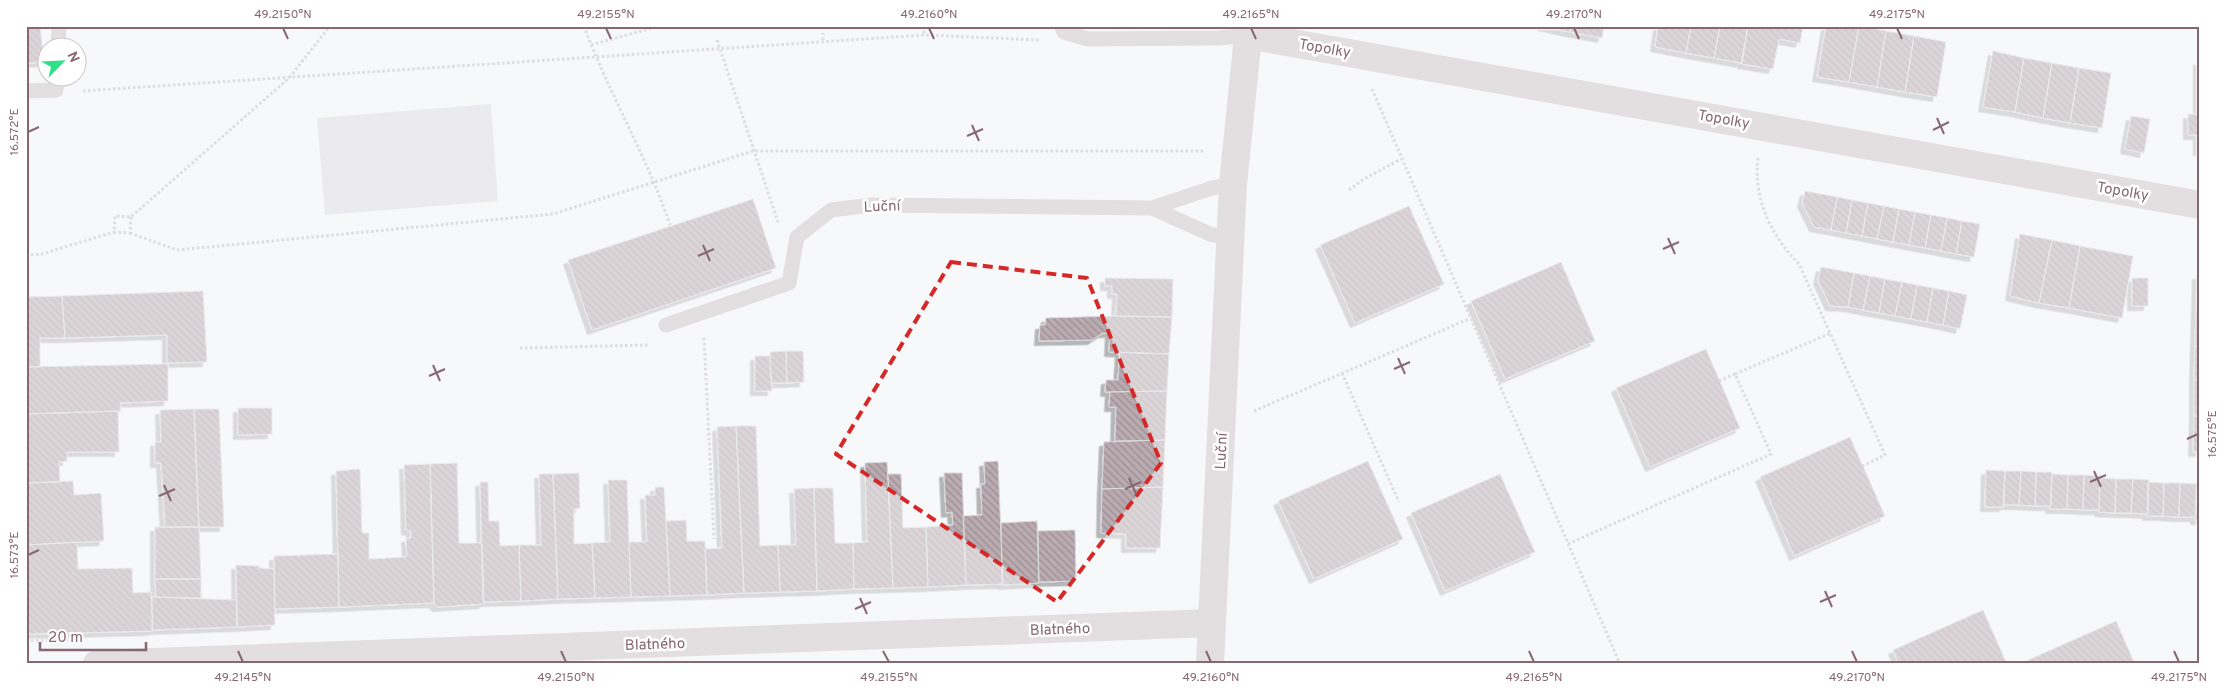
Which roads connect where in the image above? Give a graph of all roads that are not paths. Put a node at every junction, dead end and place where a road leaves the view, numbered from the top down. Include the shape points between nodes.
1 (1062, 29) edge
2 (1248, 31) edge
3 (39, 88) edge
4 (26, 91) edge
5 (1233, 184) junction
6 (2200, 205) edge
7 (1152, 208) junction
8 (1231, 239) junction
9 (666, 325) dead end
10 (1212, 623) junction
11 (97, 664) edge
12 (1210, 664) edge

1 - 2 lane via 1088,39 1219,38
2 - 5 street, Luční
2 - 6 street, Topolky
3 - 4 lane
5 - 7 lane, Luční
5 - 8 street, Luční
7 - 8 lane, Luční via 1210,234
7 - 9 lane, Luční via 872,205 832,210 797,237 789,283
8 - 10 street, Luční
10 - 11 street, Blatného
10 - 12 street, Luční

